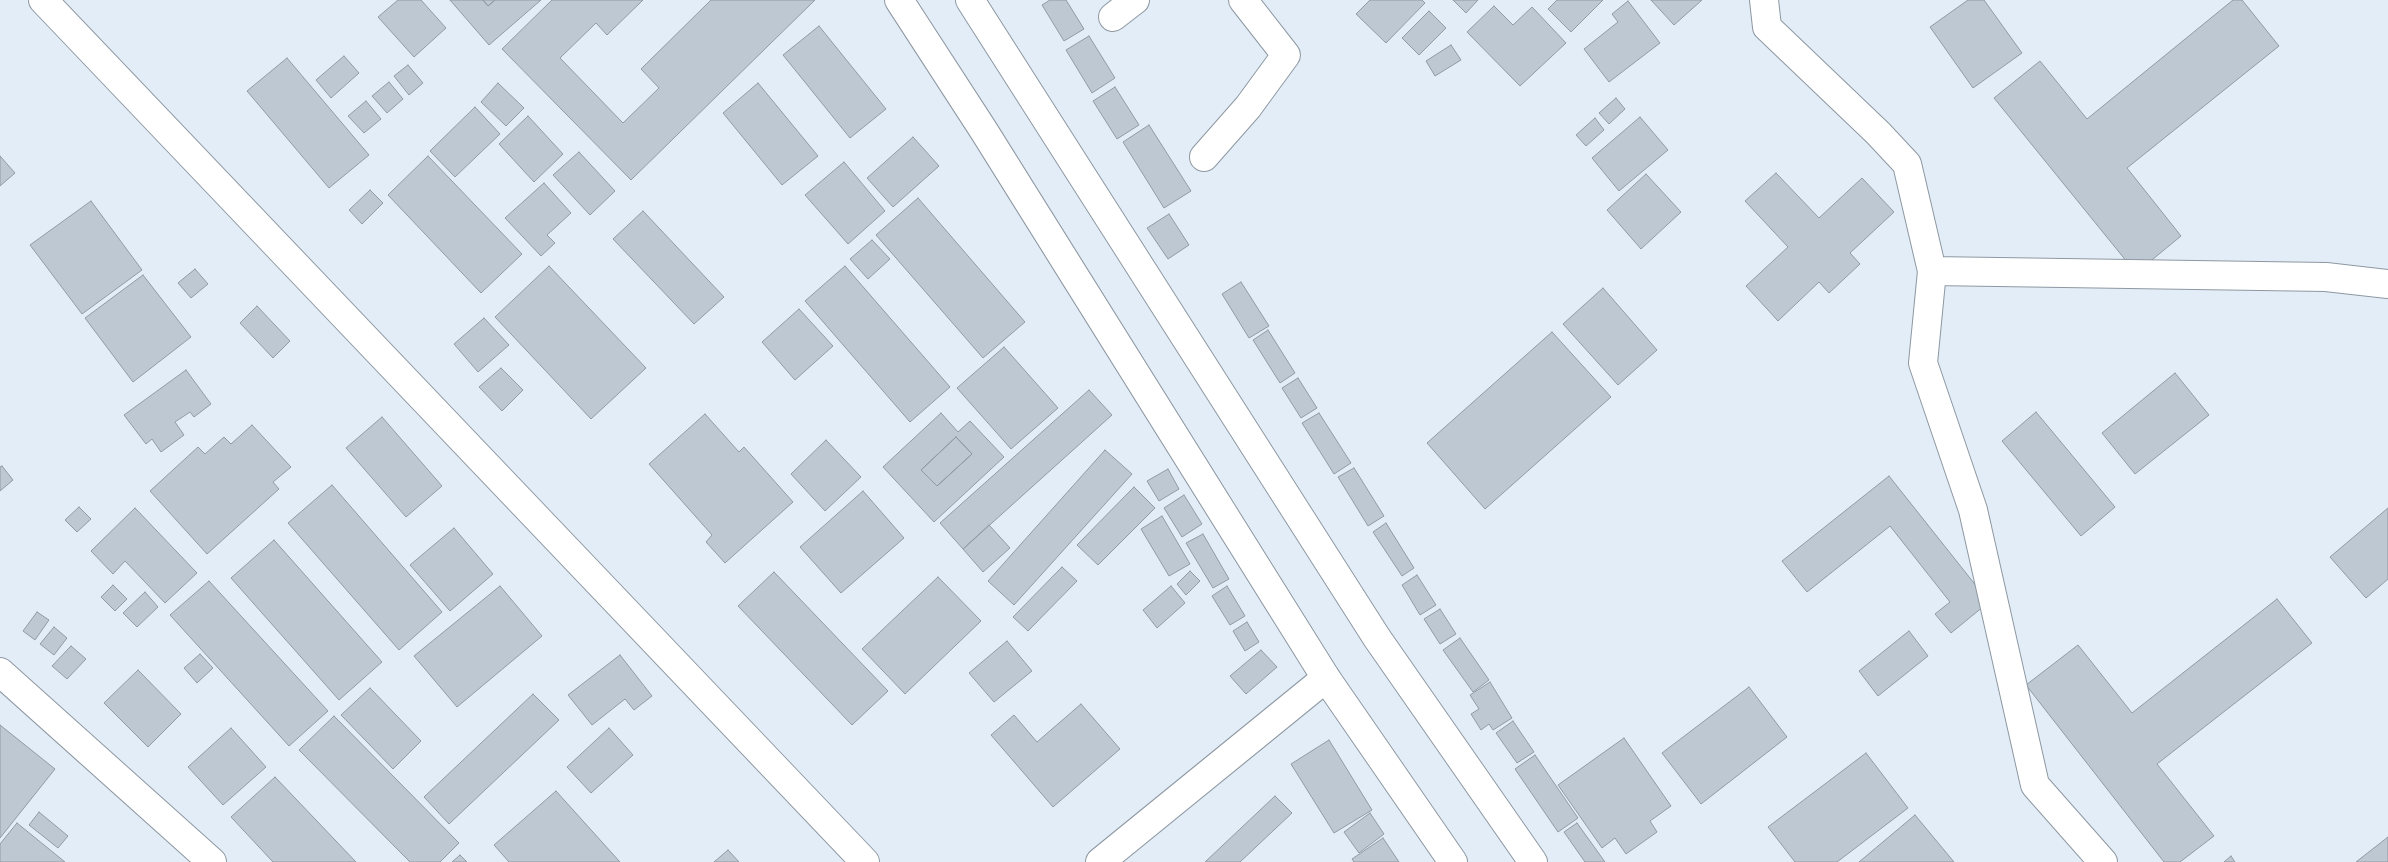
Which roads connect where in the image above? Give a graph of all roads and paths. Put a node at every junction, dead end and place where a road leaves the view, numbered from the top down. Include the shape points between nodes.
1 (43, 0) edge
2 (899, 0) edge
3 (970, 0) edge
4 (1135, 0) edge
5 (1243, 0) edge
6 (1764, 0) edge
7 (1113, 17) dead end
8 (1204, 156) dead end
9 (1932, 271) junction
10 (2388, 284) edge
11 (0, 672) edge
12 (1326, 678) junction
13 (212, 862) edge
14 (865, 862) edge
15 (1100, 862) edge
16 (1453, 862) edge
17 (1533, 862) edge
18 (2103, 862) edge

1 - 14 street
2 - 12 street
3 - 17 street via 1377,638
4 - 7 street
5 - 8 street via 1286,55 1248,107
6 - 9 street via 1767,27 1907,164
9 - 10 street via 2326,277
9 - 18 street via 1922,363 1973,510 2035,784
11 - 13 street
12 - 15 street
12 - 16 street

